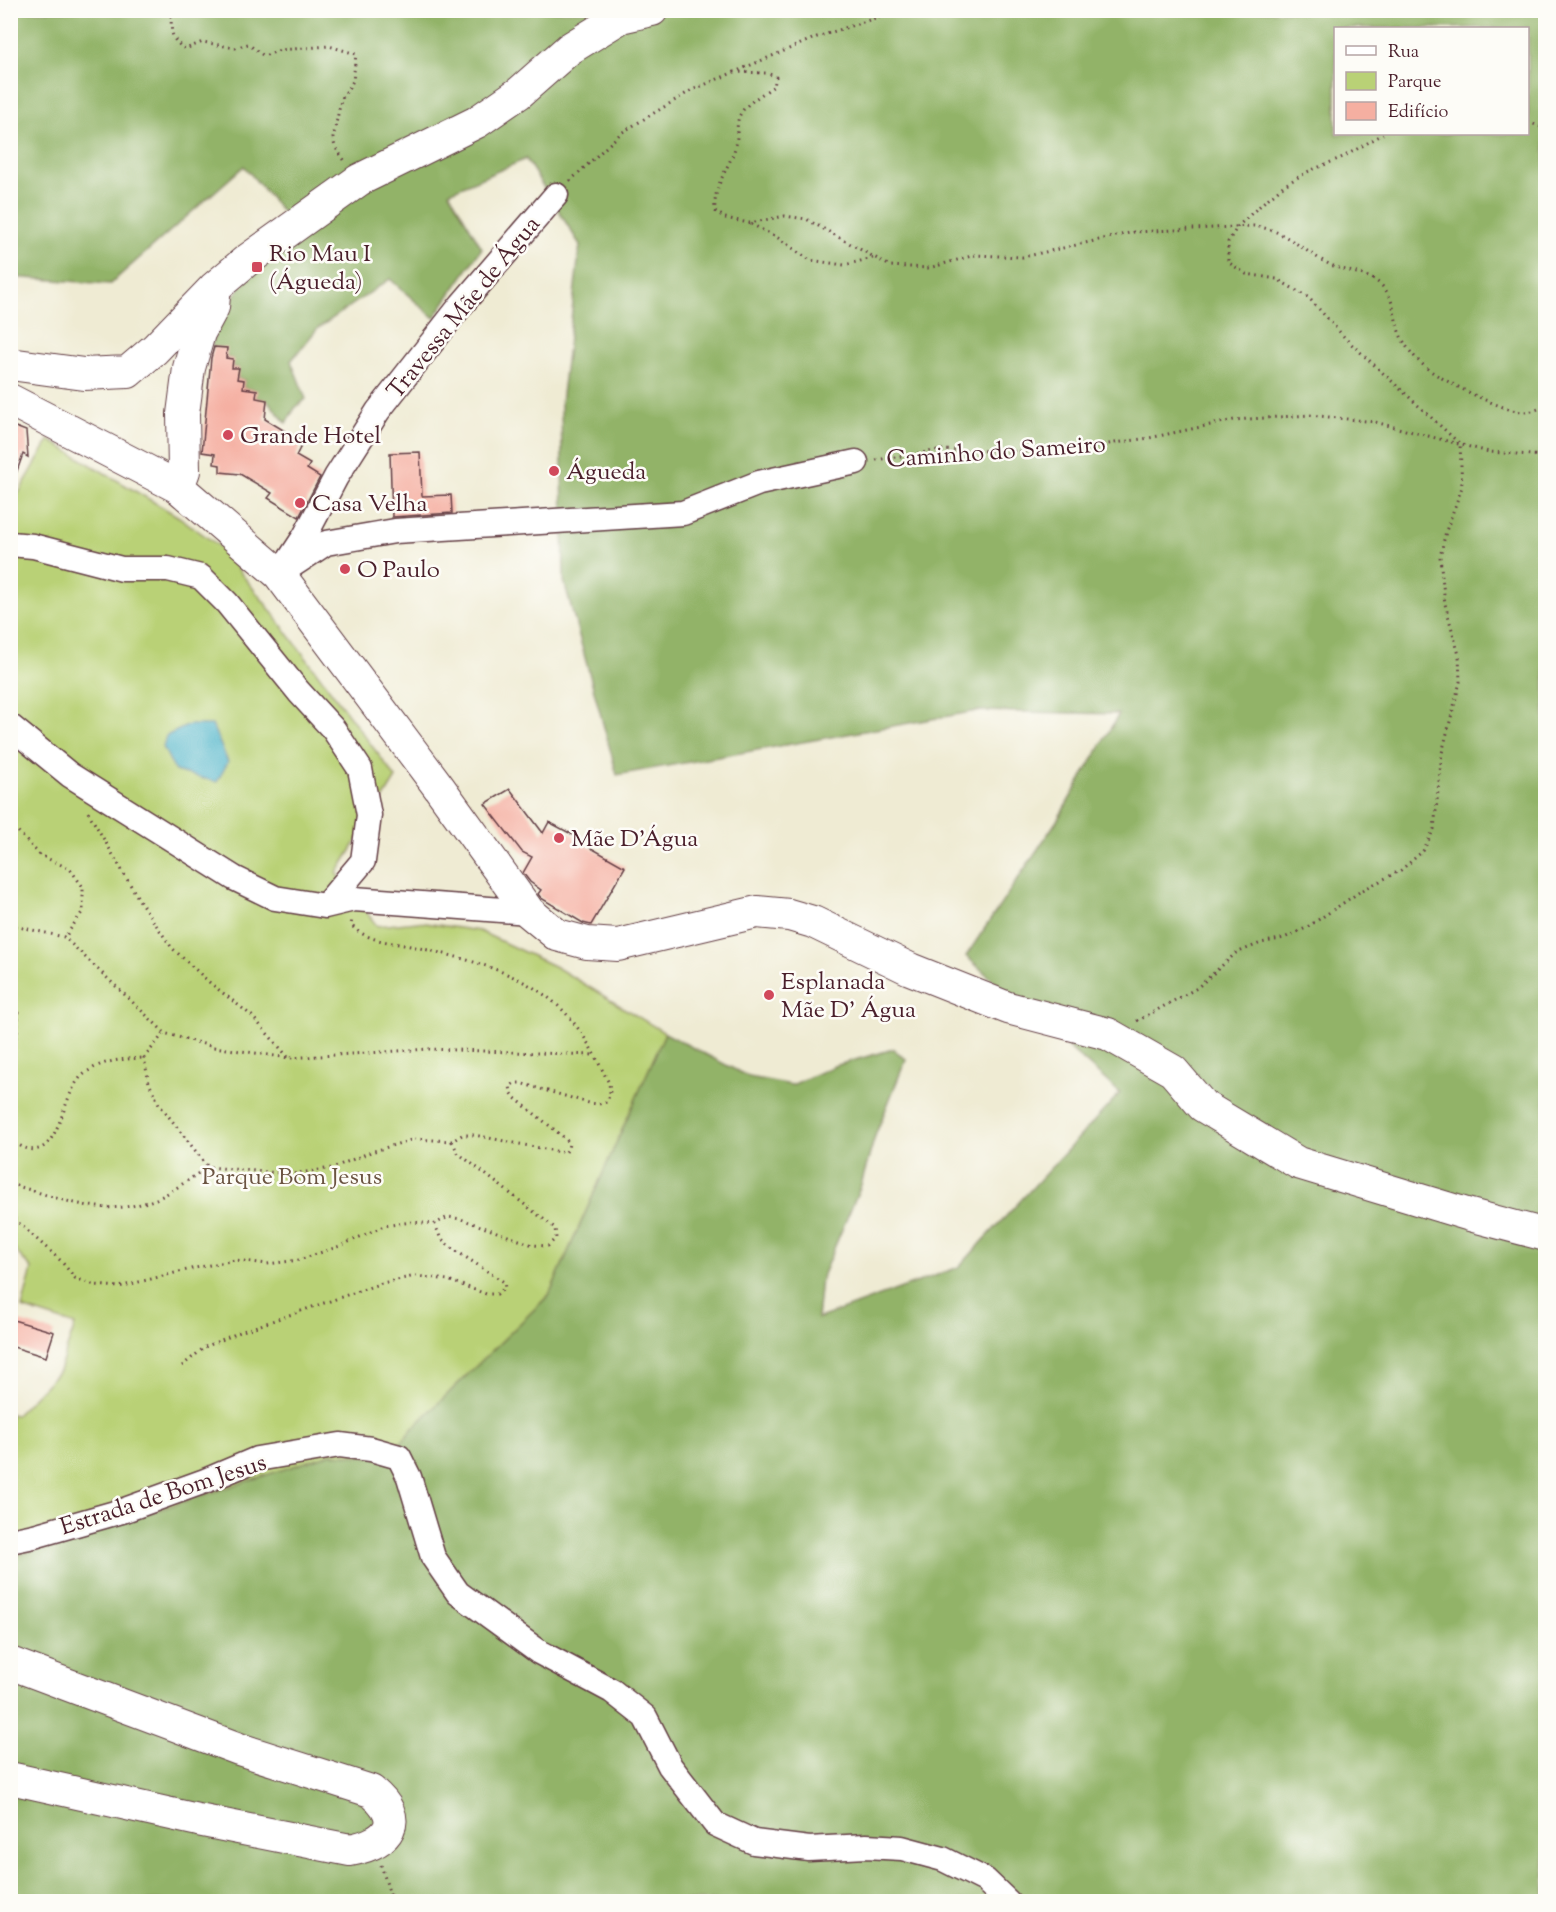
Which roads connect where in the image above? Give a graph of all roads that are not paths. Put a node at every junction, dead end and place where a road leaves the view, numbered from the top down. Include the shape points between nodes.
1 (652, 10) edge
2 (556, 195) road end
3 (214, 288) junction
4 (10, 364) edge
5 (10, 400) edge
6 (856, 462) road end
7 (178, 487) junction
8 (10, 544) edge
9 (279, 574) junction
10 (10, 726) edge
11 (325, 906) junction
12 (529, 912) junction
13 (1545, 1234) edge
14 (10, 1541) edge
15 (10, 1663) edge
16 (10, 1778) edge
17 (1008, 1902) edge

1 - 3 main road via 621,17 569,49 519,93 477,122 359,180
2 - 9 street, Travessa Mãe de Água via 462,304 378,411
3 - 4 main road via 128,372 84,374
3 - 7 main road via 213,307 199,333 189,368 183,414 184,471
5 - 7 main road
6 - 9 street, Caminho do Sameiro via 759,483 683,513 395,531 326,543
7 - 9 main road
8 - 11 street via 33,546 122,570 168,569 201,577 227,603 334,730 360,769 369,815 363,861
9 - 12 main road
10 - 11 street via 80,782 234,878 275,898
11 - 12 street via 354,899
12 - 13 main road via 556,934 569,939 618,945 757,912 813,922 910,969 1008,1008 1108,1034 1173,1071 1203,1106 1298,1163
14 - 17 street, Estrada de Bom Jesus via 122,1511 257,1459 340,1445 399,1457 409,1477 433,1557 458,1593 539,1652 612,1691 645,1717 670,1766 715,1824 754,1842 808,1848 902,1848 943,1859 985,1880
15 - 16 main road via 239,1749 371,1791 383,1801 390,1815 389,1827 384,1838 350,1850

